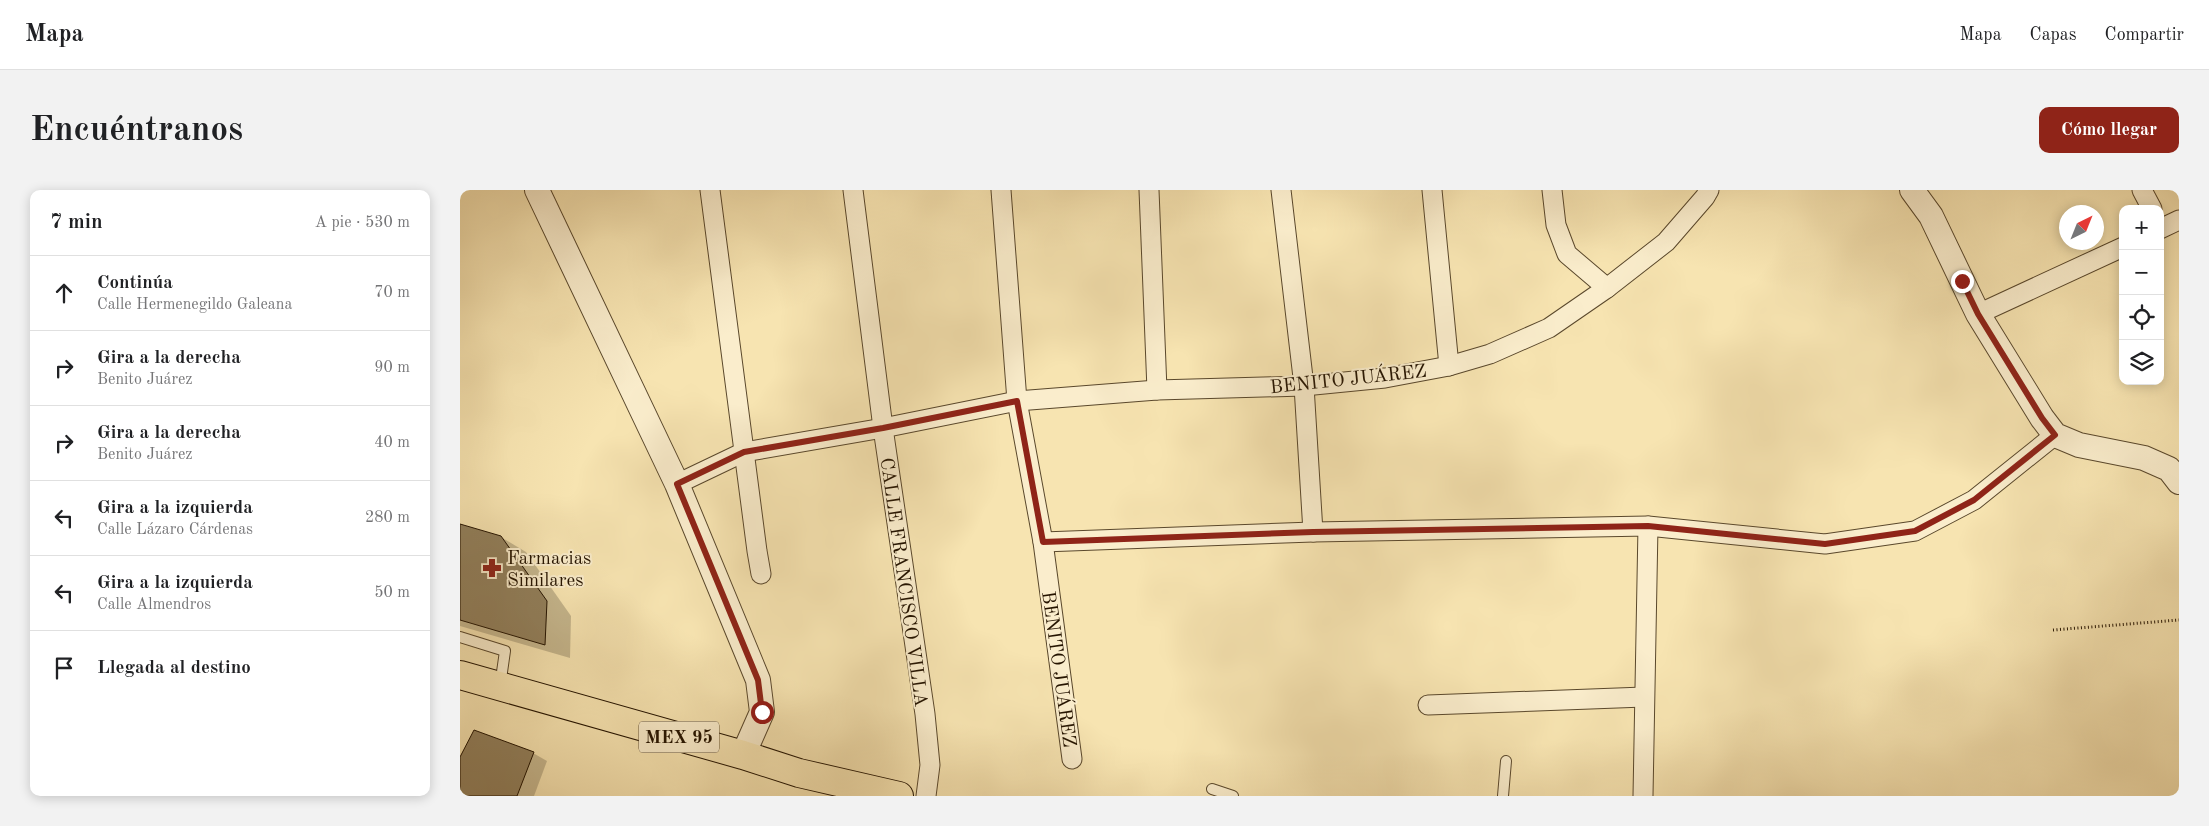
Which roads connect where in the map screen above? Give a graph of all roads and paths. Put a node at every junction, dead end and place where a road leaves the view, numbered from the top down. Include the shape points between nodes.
1 (537, 190) edge
2 (710, 190) edge
3 (853, 190) edge
4 (1001, 190) edge
5 (1150, 190) edge
6 (1281, 190) edge
7 (1432, 190) edge
8 (1552, 190) edge
9 (1709, 190) edge
10 (1912, 190) edge
11 (2142, 190) edge
12 (2150, 205) edge
13 (2179, 220) edge
14 (2164, 227) edge
15 (2119, 249) edge
16 (1607, 288) junction
17 (1978, 314) junction
18 (1449, 366) junction
19 (1304, 386) junction
20 (1157, 390) junction
21 (1017, 401) junction
22 (883, 428) junction
23 (2055, 435) junction
24 (744, 452) junction
25 (2179, 482) edge
26 (677, 484) junction
27 (1648, 526) junction
28 (1313, 532) junction
29 (1043, 542) junction
30 (761, 574) dead end
31 (2179, 620) edge
32 (2053, 630) dead end
33 (460, 637) edge
34 (461, 680) edge
35 (500, 687) junction
36 (1644, 697) junction
37 (1428, 706) dead end
38 (743, 755) junction
39 (1072, 759) dead end
40 (1506, 761) dead end
41 (1212, 790) dead end
42 (865, 792) edge
43 (899, 796) edge
44 (926, 796) edge
45 (1233, 796) edge
46 (1503, 796) edge
47 (1643, 796) edge

1 - 26 street
2 - 24 street
3 - 22 street, CALLE FRANCISCO VILLA
4 - 21 street
5 - 20 street
6 - 19 street
7 - 18 street
8 - 16 street via 1556,225 1567,254
9 - 16 street, BENITO JUÁREZ via 1666,242
10 - 17 street via 1931,216
11 - 12 street
13 - 14 street
15 - 17 street
16 - 18 street, BENITO JUÁREZ via 1549,328 1490,354
17 - 23 street
18 - 19 street, BENITO JUÁREZ via 1385,378
19 - 20 street, BENITO JUÁREZ
19 - 28 street
20 - 21 street, BENITO JUÁREZ
21 - 22 street, BENITO JUÁREZ
21 - 29 street, BENITO JUÁREZ
22 - 24 street, BENITO JUÁREZ
22 - 44 street, CALLE FRANCISCO VILLA via 925,714 930,765
23 - 25 street via 2080,445 2144,458 2169,469
23 - 27 street via 1974,500 1915,531 1825,544
24 - 26 street, BENITO JUÁREZ
24 - 30 street
26 - 38 street via 758,680 762,712
27 - 28 street
27 - 36 street
28 - 29 street
29 - 39 street, BENITO JUÁREZ
31 - 32 path
33 - 35 lane via 505,651
34 - 35 highway, MEX 95
35 - 38 highway, MEX 95
36 - 37 street
36 - 47 street
38 - 42 highway, MEX 95
40 - 46 lane
41 - 45 lane
42 - 43 highway, MEX 95

